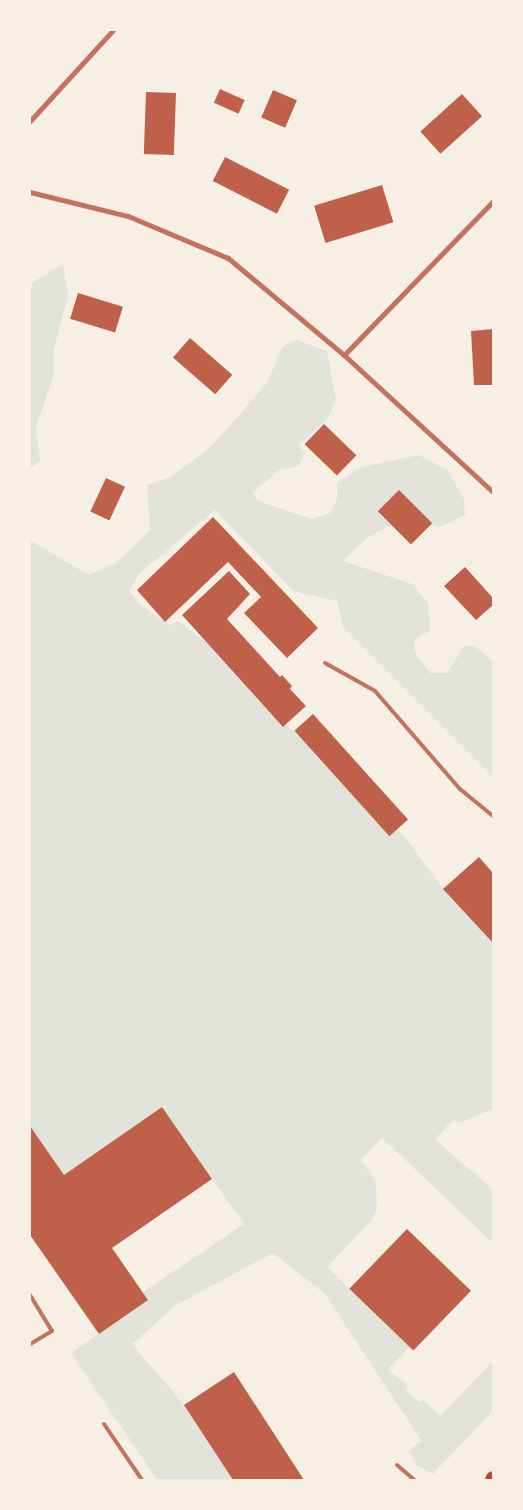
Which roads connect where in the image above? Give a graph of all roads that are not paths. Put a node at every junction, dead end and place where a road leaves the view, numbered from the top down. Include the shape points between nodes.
1 (113, 30) edge
2 (30, 121) edge
3 (30, 192) edge
4 (493, 200) edge
5 (344, 355) junction
6 (493, 492) edge
7 (325, 664) dead end
8 (493, 816) edge
9 (30, 1295) edge
10 (30, 1344) edge
11 (104, 1424) dead end
12 (397, 1465) dead end
13 (142, 1480) edge
14 (414, 1480) edge

1 - 2 street
3 - 5 street via 128,216 228,258
4 - 5 street
5 - 6 street
7 - 8 lane via 375,691 460,789
9 - 10 lane via 52,1331
11 - 13 lane
12 - 14 lane

